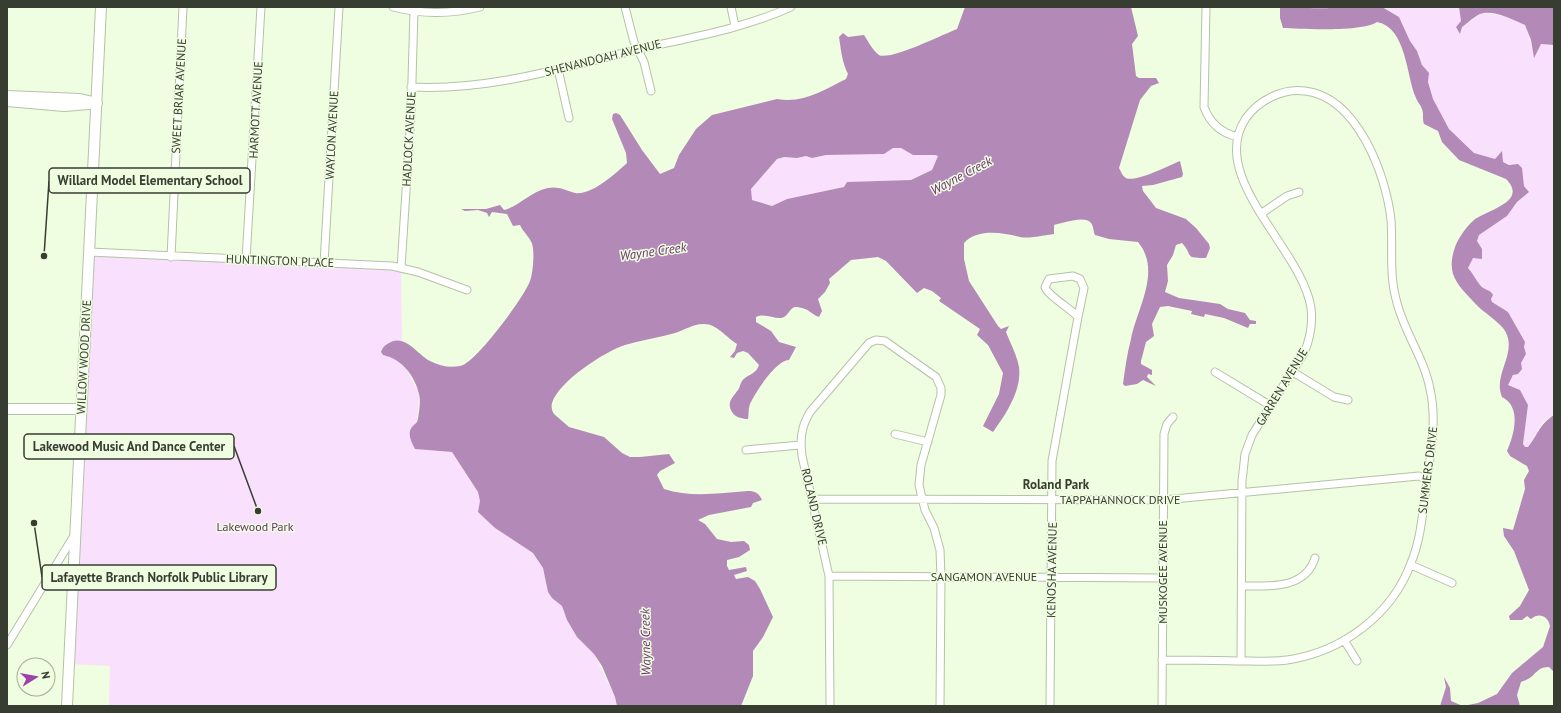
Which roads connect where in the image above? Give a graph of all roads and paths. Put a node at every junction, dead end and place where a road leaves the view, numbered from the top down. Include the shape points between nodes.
1 (101, 7) edge
2 (183, 7) edge
3 (261, 7) edge
4 (339, 7) edge
5 (394, 7) edge
6 (480, 7) edge
7 (625, 7) edge
8 (731, 7) edge
9 (791, 7) edge
10 (1206, 7) edge
11 (414, 11) junction
12 (735, 26) junction
13 (638, 50) junction
14 (558, 69) junction
15 (412, 87) junction
16 (651, 91) dead end
17 (7, 96) edge
18 (7, 101) edge
19 (97, 103) junction
20 (1340, 106) joint
21 (569, 118) dead end
22 (1238, 137) junction
23 (1299, 192) dead end
24 (1262, 213) junction
25 (90, 252) junction
26 (171, 257) junction
27 (246, 260) junction
28 (324, 263) junction
29 (401, 268) junction
30 (467, 290) dead end
31 (1078, 317) junction
32 (1215, 372) dead end
33 (1293, 372) junction
34 (1348, 400) dead end
35 (1271, 406) junction
36 (7, 409) edge
37 (81, 409) junction
38 (1173, 417) dead end
39 (895, 434) dead end
40 (928, 442) junction
41 (800, 446) junction
42 (746, 450) dead end
43 (1427, 480) junction
44 (1242, 493) junction
45 (812, 499) junction
46 (921, 499) junction
47 (1053, 500) junction
48 (1163, 500) junction
49 (76, 533) junction
50 (1316, 558) dead end
51 (1411, 565) junction
52 (53, 569) junction
53 (74, 573) junction
54 (829, 576) junction
55 (942, 577) junction
56 (1051, 577) junction
57 (1163, 578) junction
58 (1452, 583) dead end
59 (1242, 586) junction
60 (1344, 640) junction
61 (7, 645) edge
62 (1162, 660) junction
63 (1241, 661) junction
64 (1357, 661) dead end
65 (67, 706) edge
66 (830, 706) edge
67 (940, 706) edge
68 (1050, 706) edge
69 (1162, 706) edge

1 - 19 street, WILLOW WOOD DRIVE
2 - 26 street, SWEET BRIAR AVENUE
3 - 27 street, HARMOTT AVENUE
4 - 28 street, WAYLON AVENUE
5 - 11 street
6 - 11 street via 447,12
7 - 13 street
8 - 12 street
9 - 12 street, SHENANDOAH AVENUE
10 - 22 street via 1204,107 1218,128
11 - 15 street, HADLOCK AVENUE
12 - 13 street, SHENANDOAH AVENUE
13 - 14 street, SHENANDOAH AVENUE
13 - 16 street via 644,62
14 - 15 street, SHENANDOAH AVENUE via 469,86
14 - 21 street
15 - 29 street, HADLOCK AVENUE
17 - 19 street via 80,99
18 - 19 street via 64,106
19 - 25 street, WILLOW WOOD DRIVE
20 - 22 street, GARREN AVENUE via 1330,98 1308,91 1278,94 1266,100 1250,114
20 - 43 street, SUMMERS DRIVE via 1362,134 1372,154 1388,203 1396,298 1405,329 1426,373 1433,402 1434,426
22 - 24 street, GARREN AVENUE via 1237,156 1240,170
23 - 24 street via 1286,196
24 - 33 street, GARREN AVENUE via 1303,282 1311,308 1308,343
25 - 26 street, HUNTINGTON PLACE
25 - 37 street, WILLOW WOOD DRIVE
26 - 27 street, HUNTINGTON PLACE
27 - 28 street, HUNTINGTON PLACE
28 - 29 street, HUNTINGTON PLACE
29 - 30 street, HUNTINGTON PLACE
31 - 31 street, KENOSHA AVENUE via 1046,292 1045,284 1049,279 1073,276 1080,279 1084,288
31 - 47 street, KENOSHA AVENUE via 1053,448
32 - 35 street
33 - 34 street via 1334,397
33 - 35 street, GARREN AVENUE
35 - 44 street, GARREN AVENUE via 1252,435 1245,454
36 - 37 street
37 - 49 street, WILLOW WOOD DRIVE
38 - 48 street, MUSKOGEE AVENUE via 1167,424 1164,434
39 - 40 street
40 - 41 street, ROLAND DRIVE via 941,395 938,381 881,339 869,343 810,412 802,430
40 - 46 street via 919,475
41 - 42 street
41 - 45 street, ROLAND DRIVE
43 - 44 street, TAPPAHANNOCK DRIVE via 1419,476
43 - 51 street, SUMMERS DRIVE via 1419,535
44 - 48 street, TAPPAHANNOCK DRIVE
44 - 59 street, GARREN AVENUE
45 - 46 street, TAPPAHANNOCK DRIVE
45 - 54 street, ROLAND DRIVE
46 - 47 street, TAPPAHANNOCK DRIVE
46 - 55 street via 937,537
47 - 48 street, TAPPAHANNOCK DRIVE
47 - 56 street, KENOSHA AVENUE
48 - 57 street, MUSKOGEE AVENUE
49 - 52 street
49 - 53 street, WILLOW WOOD DRIVE
50 - 59 street via 1308,573 1297,580 1273,586
51 - 58 street
51 - 60 street, SUMMERS DRIVE via 1386,605
52 - 53 street
52 - 61 street
53 - 65 street, WILLOW WOOD DRIVE
54 - 55 street, SANGAMON AVENUE
54 - 66 street, ROLAND DRIVE
55 - 56 street, SANGAMON AVENUE
55 - 67 street
56 - 57 street, SANGAMON AVENUE
56 - 68 street, KENOSHA AVENUE
57 - 62 street, MUSKOGEE AVENUE
59 - 63 street, GARREN AVENUE
60 - 63 street, SUMMERS DRIVE via 1330,648 1300,657 1273,661
60 - 64 street
62 - 63 street, SUMMERS DRIVE
62 - 69 street, MUSKOGEE AVENUE

